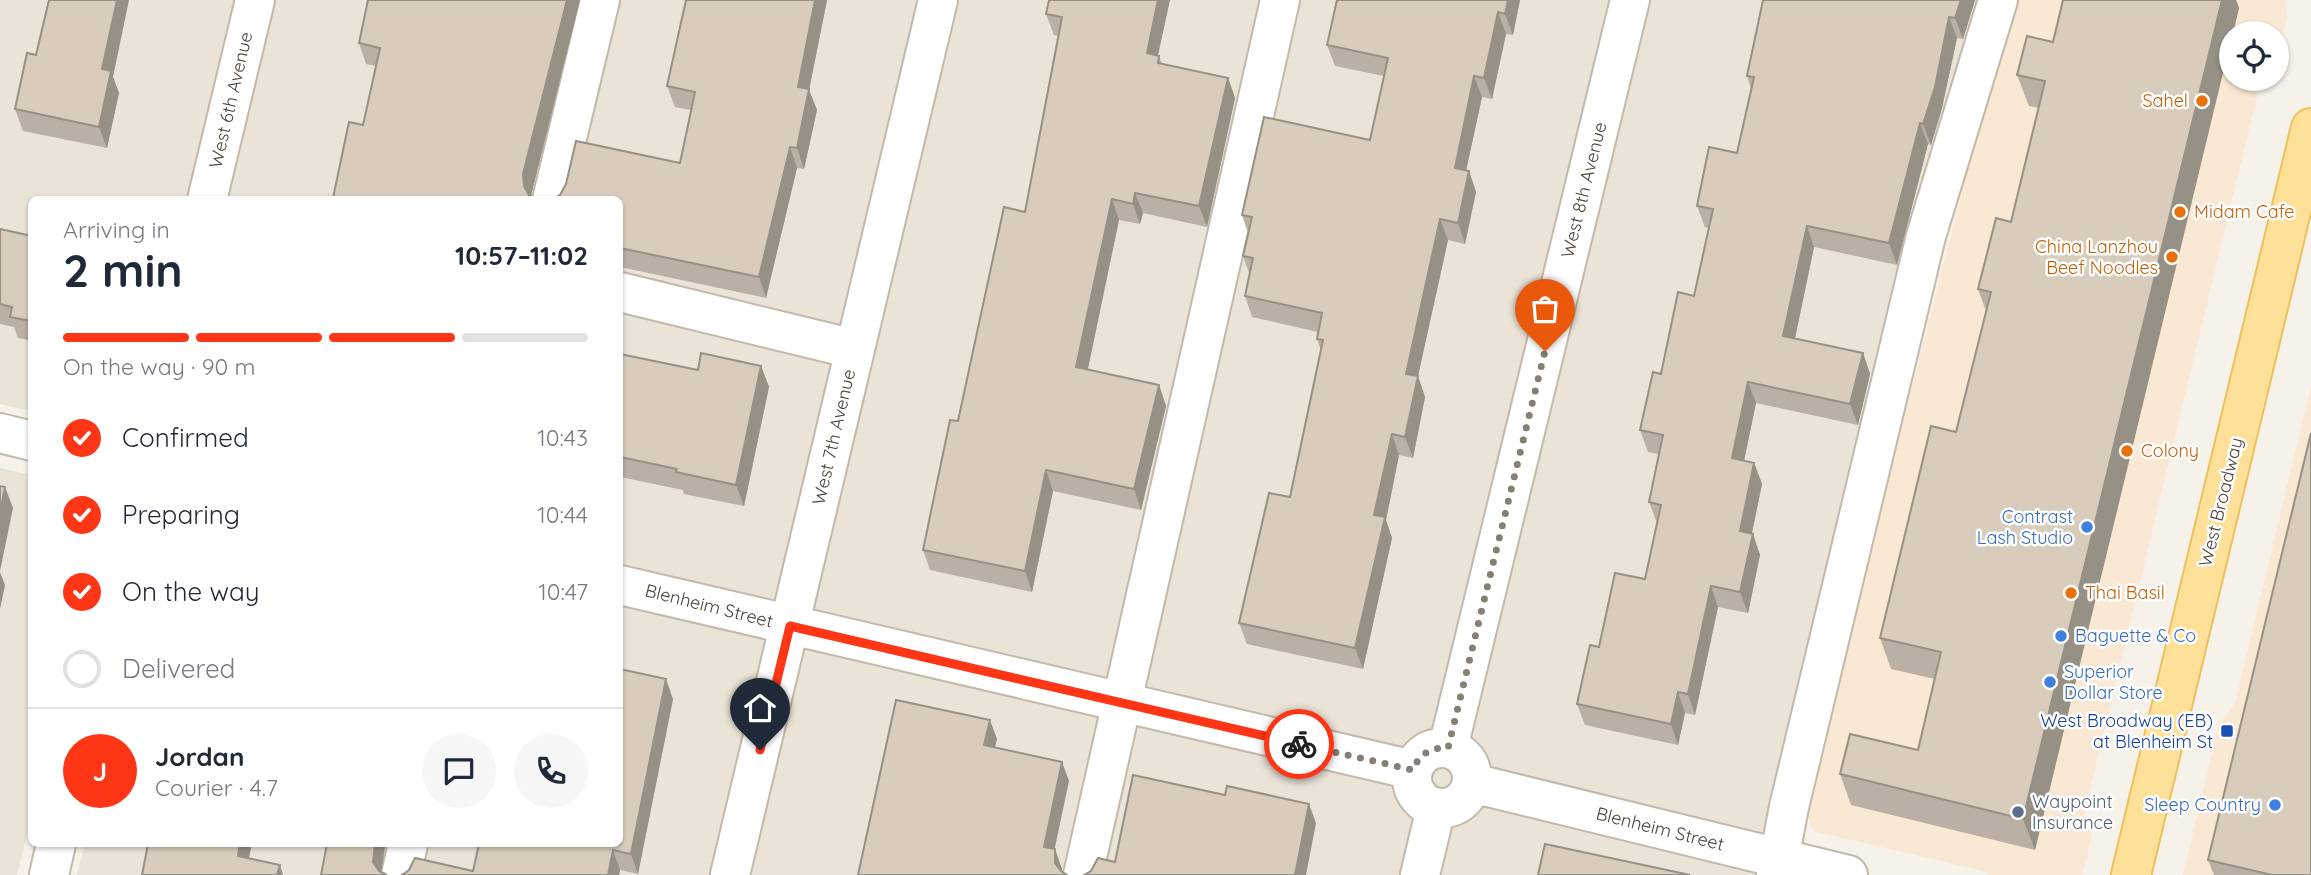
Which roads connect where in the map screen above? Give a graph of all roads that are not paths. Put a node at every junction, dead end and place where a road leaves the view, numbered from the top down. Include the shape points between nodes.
1 (255, 0) edge
2 (600, 0) edge
3 (938, 0) edge
4 (1280, 0) edge
5 (1630, 0) edge
6 (1998, 0) edge
7 (2311, 128) edge
8 (208, 196) edge
9 (553, 196) edge
10 (623, 293) edge
11 (855, 349) junction
12 (0, 433) edge
13 (28, 440) edge
14 (623, 585) edge
15 (790, 626) junction
16 (1122, 703) junction
17 (1448, 748) junction
18 (1413, 770) junction
19 (1472, 783) junction
20 (1436, 808) junction
21 (55, 847) edge
22 (407, 847) edge
23 (1778, 867) edge
24 (49, 875) edge
25 (401, 875) edge
26 (730, 875) edge
27 (1083, 875) edge
28 (1420, 875) edge
29 (1848, 875) edge
30 (2131, 875) edge

1 - 8 street, West 6th Avenue
2 - 9 street
3 - 11 street, West 7th Avenue
4 - 16 street
5 - 17 street, West 8th Avenue
6 - 23 street via 1926,236
7 - 30 main road, West Broadway
10 - 11 street
11 - 15 street, West 7th Avenue
12 - 13 street
14 - 15 street, Blenheim Street
15 - 16 street, Blenheim Street
15 - 26 street, West 7th Avenue
16 - 18 street, Blenheim Street
16 - 27 street
17 - 18 street via 1430,750 1416,761
17 - 19 street via 1464,757
18 - 20 street via 1414,790
19 - 20 street via 1463,800
19 - 23 street, Blenheim Street
20 - 28 street
21 - 24 street
22 - 25 street
23 - 29 street, Blenheim Street

